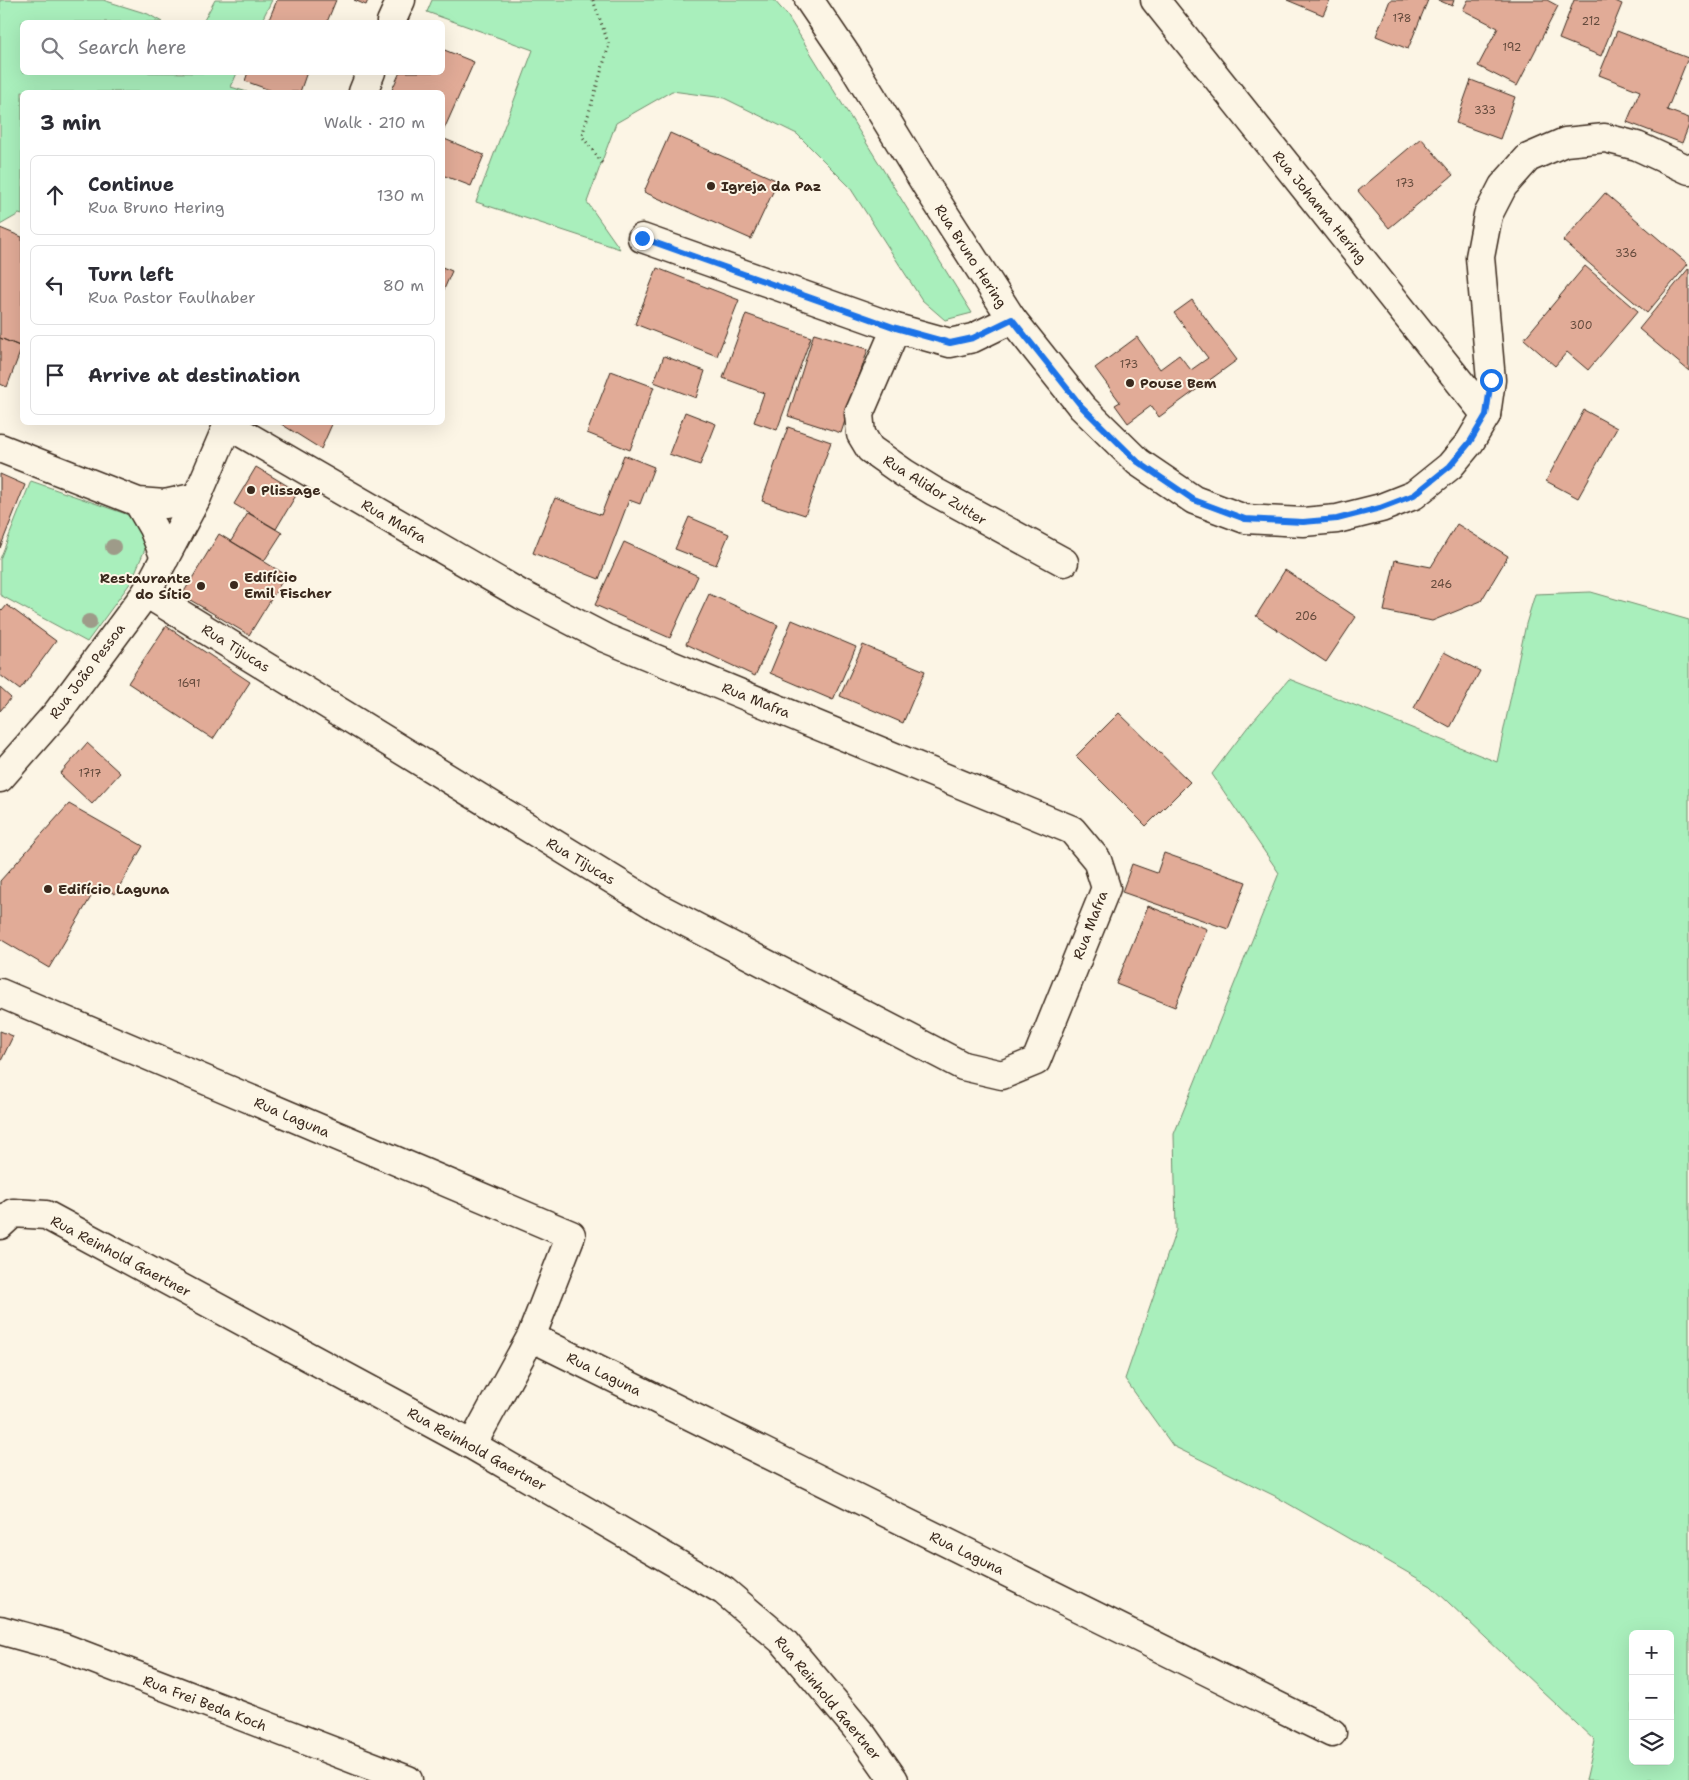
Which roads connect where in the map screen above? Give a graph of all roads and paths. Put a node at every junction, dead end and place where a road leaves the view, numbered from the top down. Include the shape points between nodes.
1 (400, 0) edge
2 (593, 0) edge
3 (809, 0) edge
4 (1155, 0) edge
5 (392, 20) edge
6 (370, 75) edge
7 (364, 90) edge
8 (602, 163) dead end
9 (1689, 170) edge
10 (642, 238) dead end
11 (1012, 319) junction
12 (896, 328) junction
13 (1486, 415) junction
14 (229, 425) edge
15 (231, 425) edge
16 (0, 448) edge
17 (197, 497) junction
18 (138, 502) junction
19 (165, 558) junction
20 (1064, 562) dead end
21 (146, 592) junction
22 (0, 778) edge
23 (0, 993) edge
24 (1036, 1061) joint
25 (0, 1224) edge
26 (531, 1337) junction
27 (472, 1445) junction
28 (0, 1630) edge
29 (1332, 1733) dead end
30 (408, 1780) edge
31 (894, 1780) edge

1 - 5 street
2 - 8 path via 609,45 582,136
3 - 11 street, Rua Bruno Hering
4 - 13 street, Rua Johanna Hering
6 - 7 street
9 - 13 street, Rua Bruno Hering via 1638,146 1606,138 1565,142 1528,158 1504,186 1488,215 1480,258 1491,380
10 - 12 street
11 - 12 street via 973,338 950,343
11 - 13 street, Rua Bruno Hering via 1082,407 1138,462 1194,500 1245,519 1303,522 1337,519 1414,495 1450,466
12 - 20 street, Rua Alidor Zutter via 859,414 861,434 870,448 934,492
14 - 17 street, Rua João Pessoa
15 - 24 street, Rua Mafra via 522,595 606,638 1072,830 1097,860 1106,888
16 - 18 street
17 - 18 street via 165,504
17 - 19 street, Rua João Pessoa
18 - 19 street
19 - 21 street, Rua João Pessoa
21 - 22 street, Rua João Pessoa via 57,713
21 - 24 street, Rua Tijucas via 659,908 963,1066 1002,1075
23 - 26 street, Rua Laguna via 571,1235
25 - 27 street, Rua Reinhold Gaertner via 13,1214 46,1215
26 - 27 street
26 - 29 street, Rua Laguna
27 - 31 street, Rua Reinhold Gaertner via 724,1592 784,1642 863,1736
28 - 30 street, Rua Frei Beda Koch via 62,1647

